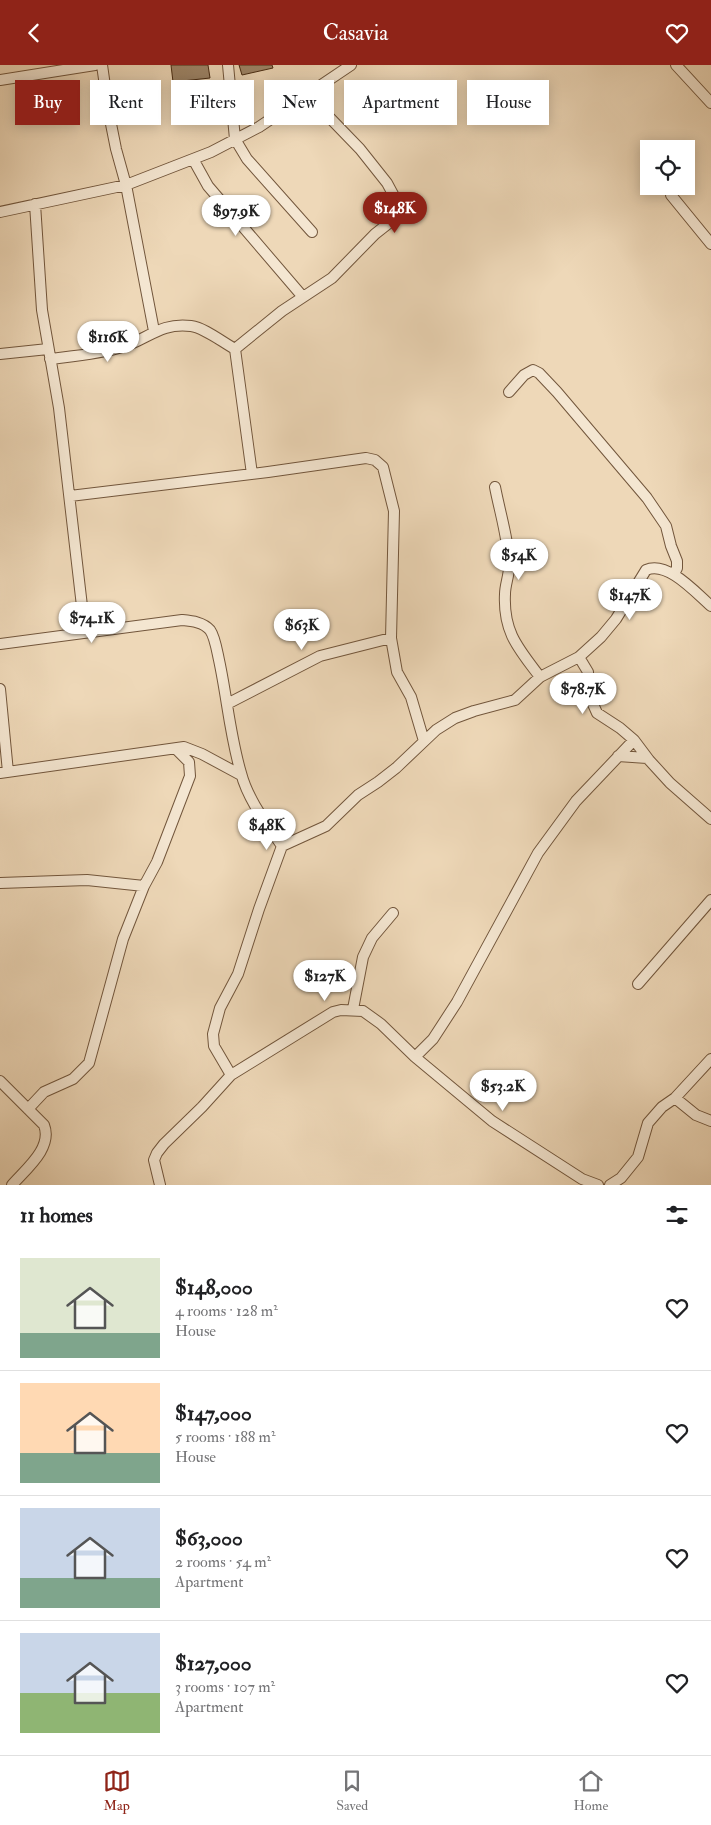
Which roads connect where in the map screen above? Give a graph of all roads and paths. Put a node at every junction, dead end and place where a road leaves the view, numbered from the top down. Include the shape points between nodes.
1 (95, 65) edge
2 (102, 65) edge
3 (228, 65) edge
4 (676, 65) edge
5 (348, 66) edge
6 (0, 80) edge
7 (328, 80) edge
8 (711, 103) edge
9 (334, 122) edge
10 (264, 124) edge
11 (235, 139) junction
12 (193, 159) junction
13 (126, 185) junction
14 (671, 195) dead end
15 (35, 204) junction
16 (0, 212) edge
17 (312, 232) dead end
18 (711, 244) edge
19 (303, 297) junction
20 (154, 331) junction
21 (235, 349) junction
22 (0, 354) edge
23 (49, 354) junction
24 (509, 392) dead end
25 (252, 474) junction
26 (495, 487) dead end
27 (70, 495) junction
28 (674, 574) junction
29 (711, 606) edge
30 (85, 632) junction
31 (391, 638) junction
32 (0, 644) edge
33 (579, 657) junction
34 (540, 677) junction
35 (0, 689) edge
36 (227, 704) junction
37 (634, 740) junction
38 (424, 741) junction
39 (176, 749) junction
40 (618, 756) junction
41 (647, 758) junction
42 (4, 773) edge
43 (241, 775) junction
44 (711, 819) edge
45 (282, 847) junction
46 (0, 883) edge
47 (144, 886) junction
48 (711, 900) edge
49 (393, 913) dead end
50 (638, 984) dead end
51 (353, 1009) junction
52 (415, 1057) junction
53 (711, 1059) edge
54 (231, 1075) junction
55 (0, 1081) edge
56 (675, 1098) junction
57 (28, 1109) junction
58 (711, 1121) edge
59 (580, 1182) edge
60 (12, 1185) edge
61 (160, 1185) edge
62 (598, 1185) edge
63 (610, 1185) edge

1 - 6 street
2 - 13 street via 109,114
3 - 11 street
4 - 8 street
5 - 7 street
9 - 19 street via 387,183 398,206 394,219 332,278
10 - 11 street
11 - 12 street
11 - 17 street via 247,159
12 - 13 street
12 - 19 street via 208,186
13 - 15 street
13 - 20 street
14 - 18 street
15 - 16 street
15 - 23 street via 42,310
19 - 21 street
20 - 21 street via 194,327
20 - 23 street via 124,347
21 - 25 street
22 - 23 street
23 - 27 street
24 - 28 street via 533,370 557,392 664,522 677,561
25 - 27 street
25 - 31 street via 366,457 383,467 394,511
26 - 34 street via 510,569 504,611 509,632
27 - 30 street
28 - 29 street
28 - 33 street via 660,567 646,570 616,619
30 - 32 street
30 - 36 street via 182,620 203,625 211,631
31 - 36 street via 320,656
31 - 38 street via 397,672 411,697
33 - 34 street
33 - 37 street via 588,672 589,695 597,713
34 - 38 street via 515,700 455,718
35 - 42 street
36 - 43 street
37 - 40 street
37 - 41 street
38 - 45 street via 326,826
39 - 42 street
39 - 43 street via 184,747 202,754
39 - 47 street via 189,762 190,776 157,862
40 - 41 street
40 - 52 street via 576,801 538,853 457,1003 434,1039
41 - 44 street
43 - 45 street via 251,799
45 - 54 street via 238,973 214,1028 214,1046
46 - 47 street via 87,880
47 - 57 street via 123,939 89,1063 74,1079 44,1092
48 - 50 street
49 - 51 street via 372,938 363,957
51 - 52 street via 363,1011 381,1024
51 - 54 street via 333,1012
52 - 59 street via 492,1121
53 - 56 street
54 - 61 street via 157,1153 154,1160
55 - 57 street
56 - 58 street via 696,1115
56 - 63 street via 648,1123 638,1157 621,1178
57 - 60 street via 44,1125 46,1141
59 - 62 street

